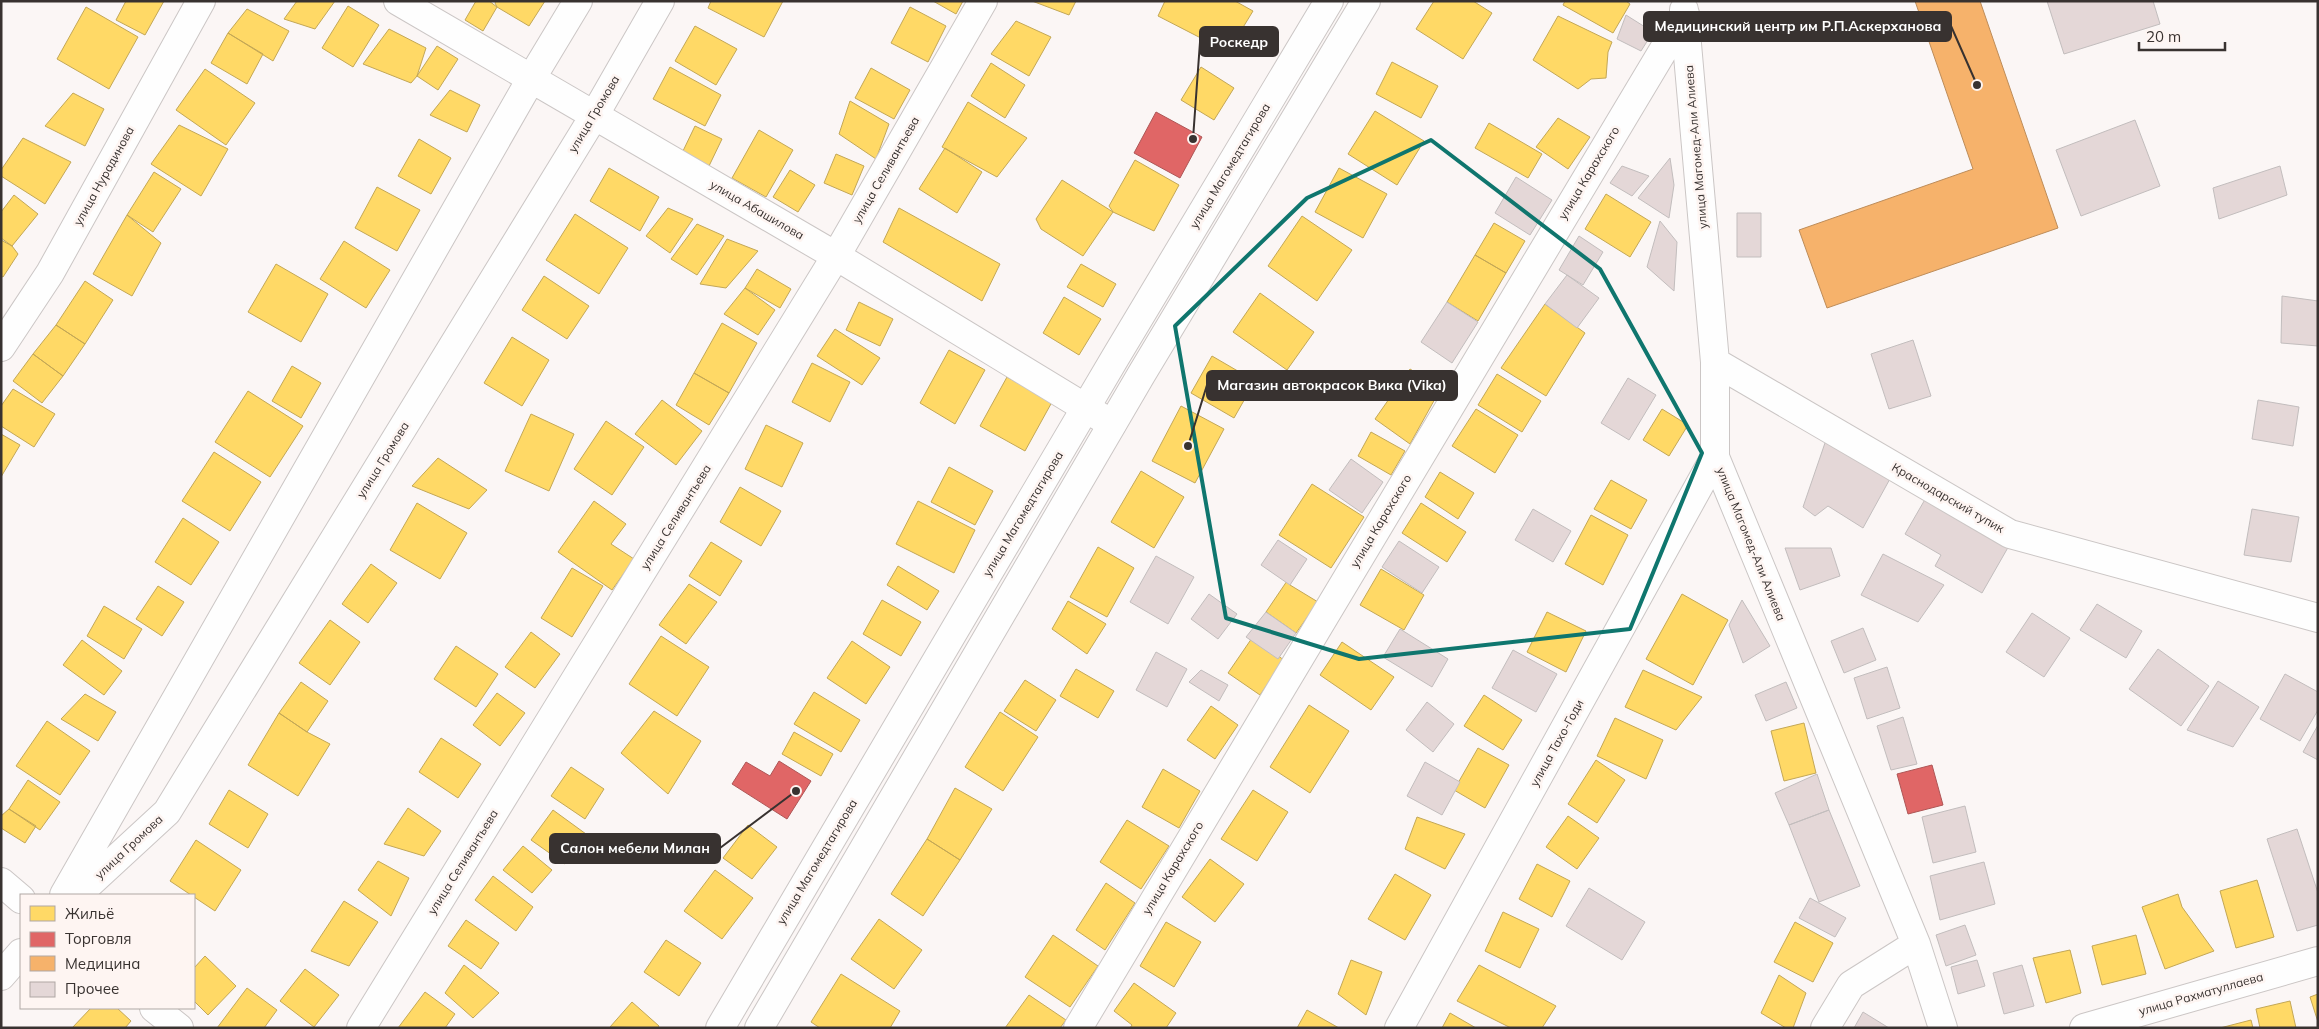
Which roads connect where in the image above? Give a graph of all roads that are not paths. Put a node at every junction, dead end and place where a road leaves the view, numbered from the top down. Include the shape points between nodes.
1 (201, 1) edge
2 (398, 1) edge
3 (578, 1) edge
4 (660, 1) edge
5 (983, 1) edge
6 (1330, 1) edge
7 (1366, 1) edge
8 (1684, 8) edge
9 (531, 79) junction
10 (594, 116) junction
11 (836, 256) junction
12 (1, 347) edge
13 (1714, 362) junction
14 (1086, 408) junction
15 (1112, 424) junction
16 (1715, 458) junction
17 (2318, 618) edge
18 (1, 882) edge
19 (65, 894) edge
20 (78, 894) edge
21 (20, 898) edge
22 (1916, 944) junction
23 (20, 954) edge
24 (2318, 961) edge
25 (1, 976) edge
26 (155, 1009) edge
27 (179, 1028) edge
28 (361, 1028) edge
29 (720, 1028) edge
30 (759, 1028) edge
31 (1078, 1028) edge
32 (1399, 1028) edge
33 (1825, 1028) edge
34 (1943, 1028) edge
35 (2084, 1028) edge

1 - 12 street, улица Нурадинова via 50,273
2 - 9 street, улица Абашилова
3 - 9 street
4 - 10 street, улица Громова
5 - 11 street, улица Селивантьева
6 - 14 street, улица Магомедтагирова
7 - 15 street
8 - 13 street, улица Магомед-Али Алиева
8 - 31 street, улица Карахского
9 - 10 street, улица Абашилова
9 - 19 street
10 - 11 street, улица Абашилова
10 - 20 street, улица Громова via 167,812
11 - 14 street, улица Абашилова
11 - 28 street, улица Селивантьева
13 - 16 street, улица Магомед-Али Алиева
13 - 17 street, Краснодарский тупик via 2010,534
14 - 15 street, улица Абашилова
14 - 29 street, улица Магомедтагирова
15 - 30 street
16 - 22 street, улица Магомед-Али Алиева
16 - 32 street, улица Тахо-Годи
18 - 21 street
22 - 33 street via 1851,985
22 - 34 street, улица Магомед-Али Алиева
23 - 25 street
24 - 35 street, улица Рахматуллаева
26 - 27 street

